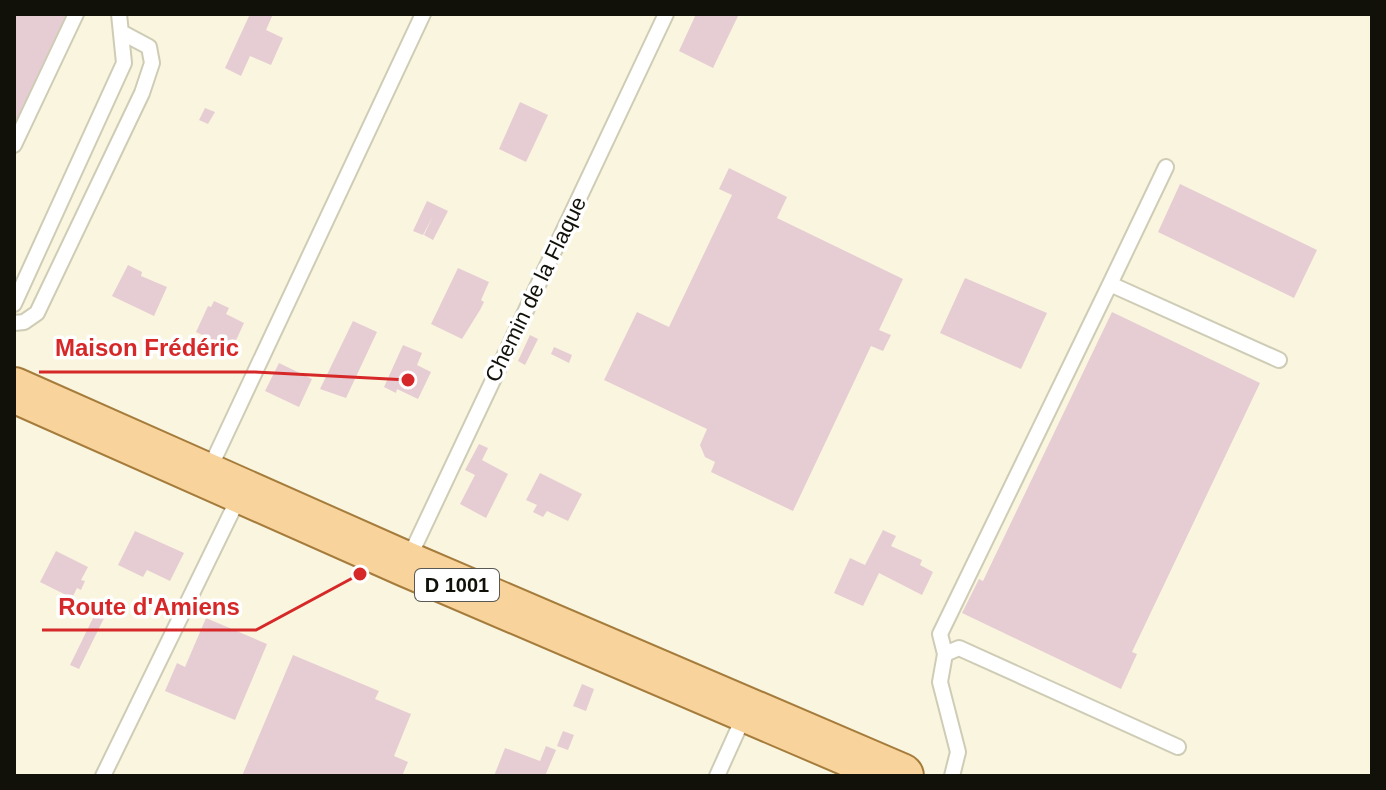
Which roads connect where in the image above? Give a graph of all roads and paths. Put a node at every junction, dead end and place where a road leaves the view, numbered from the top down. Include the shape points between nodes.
1 (76, 14) edge
2 (119, 14) edge
3 (423, 14) edge
4 (666, 14) edge
5 (121, 32) junction
6 (14, 145) edge
7 (1166, 167) dead end
8 (1110, 284) junction
9 (14, 304) edge
10 (14, 323) edge
11 (1279, 360) dead end
12 (14, 390) edge
13 (224, 483) junction
14 (406, 564) junction
15 (945, 654) junction
16 (747, 710) junction
17 (1178, 747) dead end
18 (103, 776) edge
19 (717, 776) edge
20 (901, 776) edge
21 (952, 776) edge

1 - 6 lane
2 - 5 lane
3 - 13 lane
4 - 14 lane, Chemin de la Flaque
5 - 9 lane via 124,63
5 - 10 lane via 149,47 152,63 142,93 37,313
7 - 8 lane
8 - 11 lane
8 - 15 lane via 940,634
12 - 13 main road, D 1001
13 - 14 main road, D 1001
13 - 18 lane
14 - 16 main road, D 1001
15 - 17 lane via 959,648
15 - 21 lane via 940,682 958,752
16 - 19 lane
16 - 20 main road, D 1001

